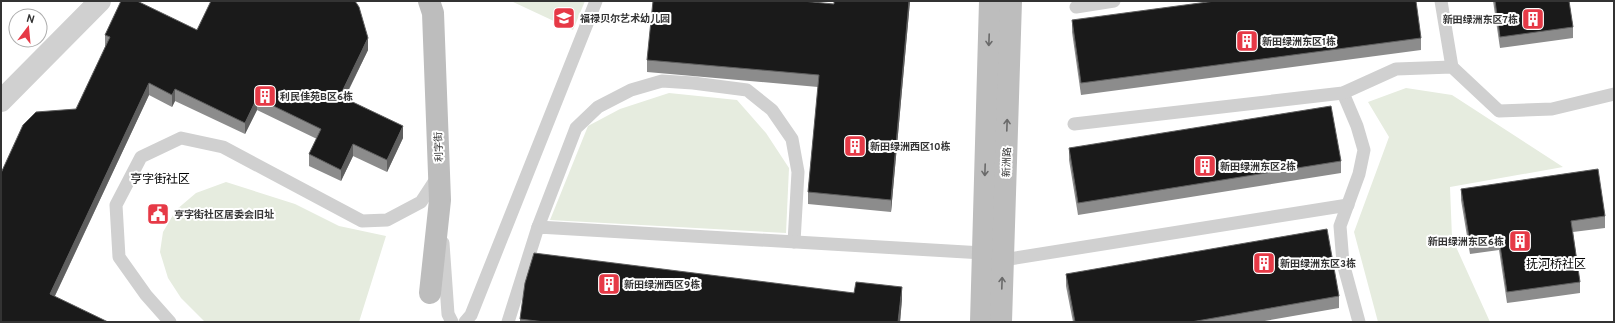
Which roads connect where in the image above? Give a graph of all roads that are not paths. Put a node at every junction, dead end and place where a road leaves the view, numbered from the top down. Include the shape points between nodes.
1 (100, 1) edge
2 (429, 1) edge
3 (596, 1) edge
4 (990, 1) edge
5 (1011, 1) edge
6 (1114, 1) edge
7 (1441, 1) edge
8 (1076, 7) dead end
9 (1452, 67) junction
10 (1343, 93) junction
11 (1614, 94) edge
12 (1, 101) edge
13 (1074, 124) dead end
14 (439, 174) junction
15 (440, 200) junction
16 (1348, 205) junction
17 (538, 228) junction
18 (794, 242) junction
19 (983, 253) junction
20 (1003, 260) junction
21 (430, 293) dead end
22 (170, 322) edge
23 (452, 322) edge
24 (465, 322) edge
25 (508, 322) edge
26 (981, 322) edge
27 (1001, 322) edge
28 (1359, 322) edge

1 - 12 street
2 - 14 main road, 利字街 via 433,14
3 - 24 lane via 471,315
4 -> 19 main road, 新洲路
20 -> 5 main road, 新洲路
6 - 8 lane
7 - 9 lane
9 - 10 lane via 1396,69
9 - 11 lane via 1499,111 1552,109
10 - 13 lane
10 - 16 lane via 1364,150
14 - 15 main road, 利字街
14 - 22 lane via 421,202 387,220 362,221 223,147 181,138 141,157 116,206 119,258
15 - 21 main road, 利字街
15 - 23 lane via 448,314
16 - 20 lane
16 - 28 lane via 1340,226 1343,263
17 - 18 lane
17 - 18 lane via 576,128 598,107 631,90 662,81 746,90 772,110 792,140 798,172
17 - 25 lane
18 - 19 lane
19 - 26 main road, 新洲路
27 -> 20 main road, 新洲路

